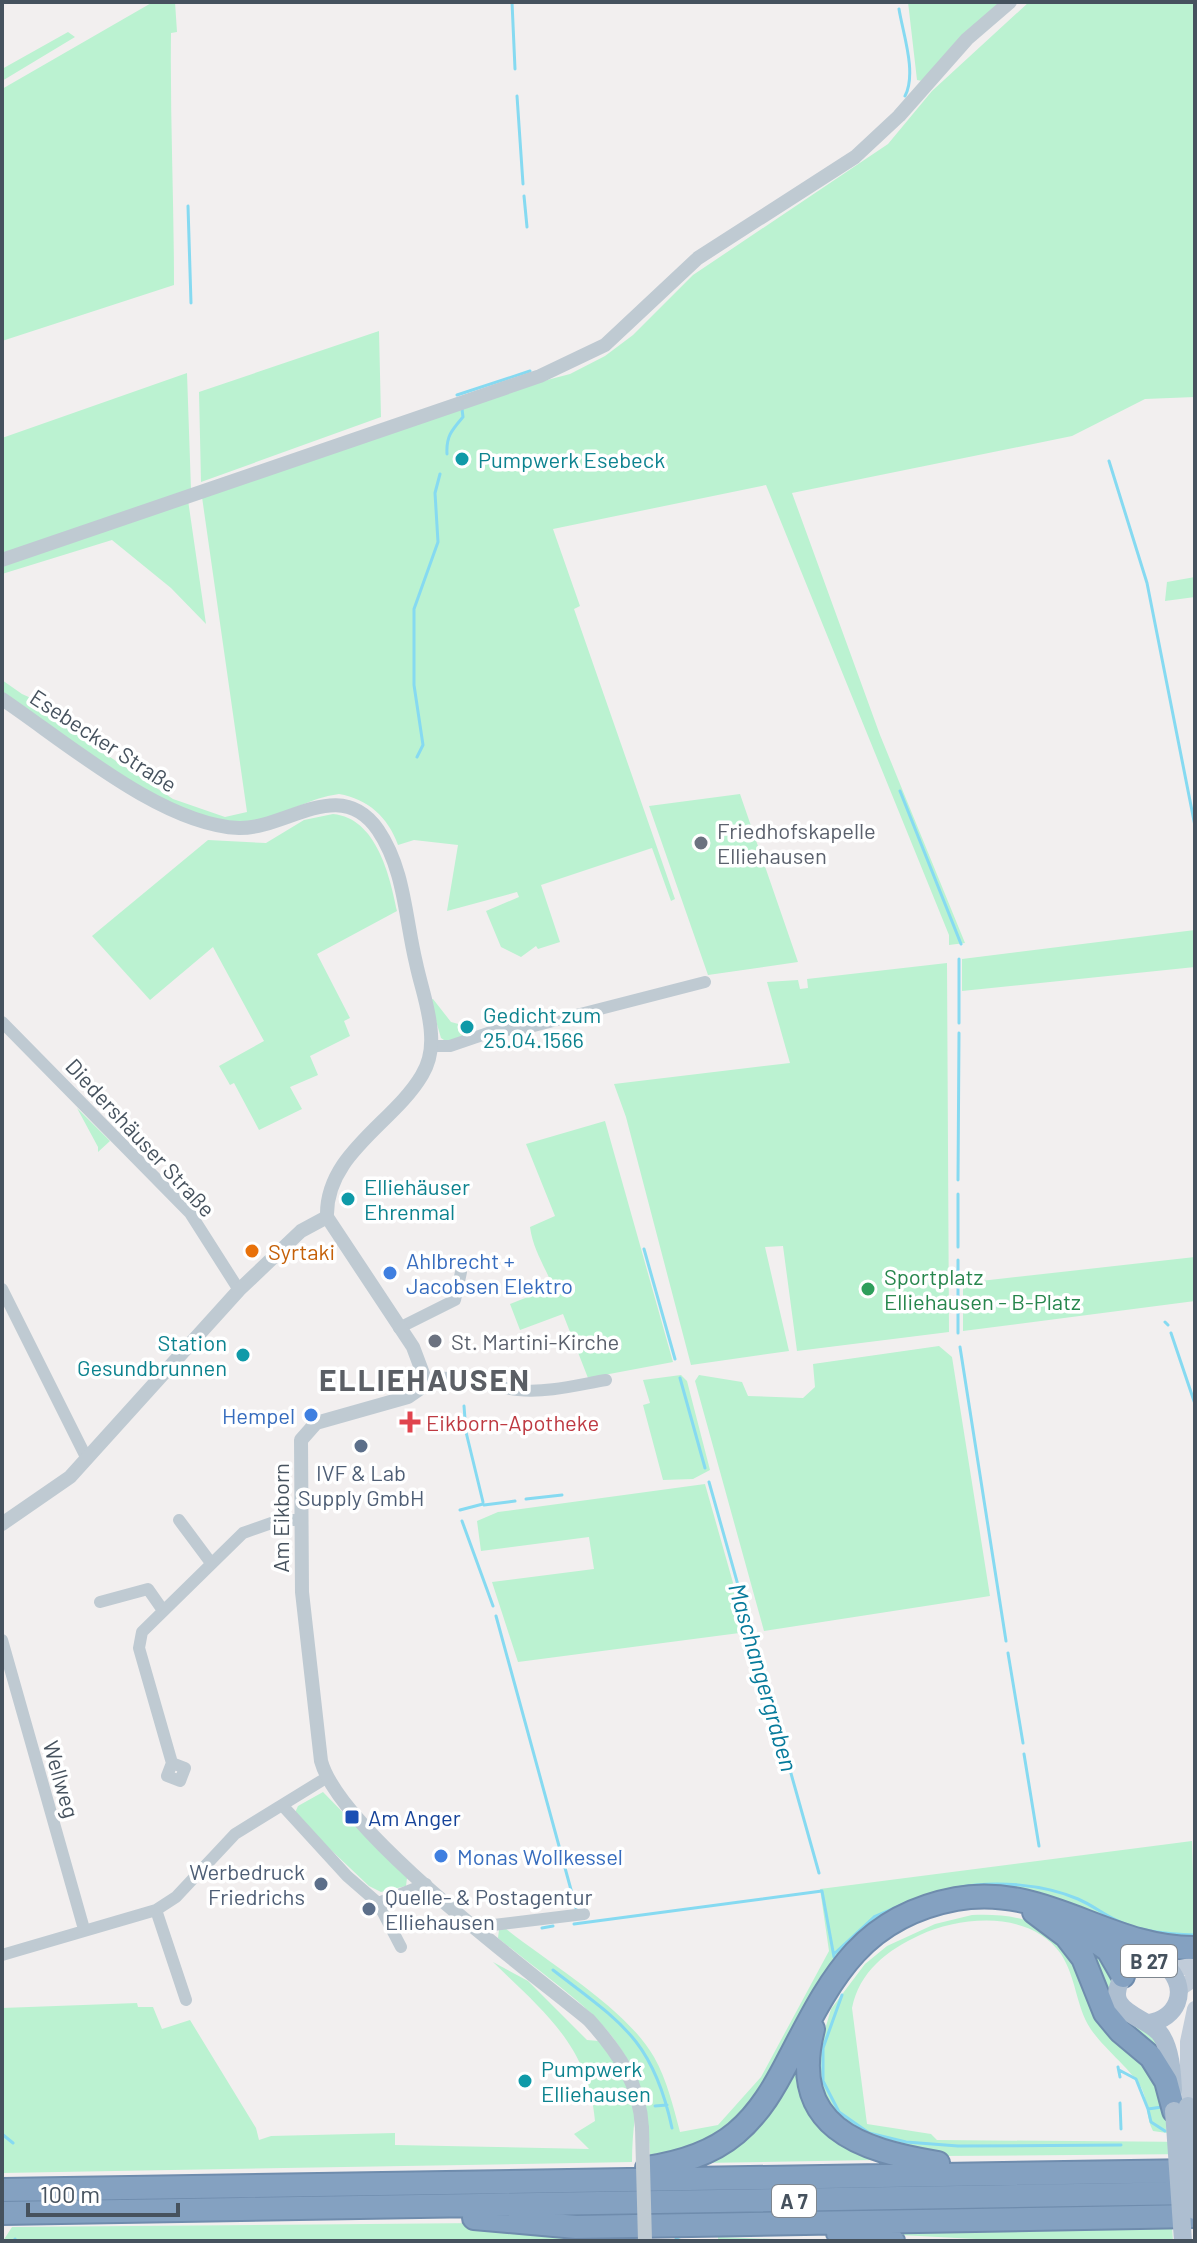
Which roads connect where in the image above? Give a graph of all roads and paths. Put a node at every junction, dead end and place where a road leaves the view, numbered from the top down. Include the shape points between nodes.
1 (1010, 2) edge
2 (2, 560) edge
3 (2, 699) edge
4 (705, 982) dead end
5 (2, 1022) edge
6 (431, 1046) junction
7 (327, 1217) junction
8 (461, 1272) dead end
9 (239, 1290) junction
10 (3, 1295) edge
11 (399, 1328) junction
12 (425, 1379) junction
13 (606, 1380) dead end
14 (87, 1459) junction
15 (179, 1520) dead end
16 (301, 1520) junction
17 (2, 1524) edge
18 (211, 1563) junction
19 (100, 1602) dead end
20 (162, 1609) junction
21 (2, 1640) edge
22 (172, 1763) dead end
23 (326, 1778) junction
24 (282, 1805) junction
25 (426, 1884) junction
26 (378, 1903) junction
27 (156, 1910) junction
28 (1034, 1912) junction
29 (584, 1914) dead end
30 (1086, 1922) junction
31 (477, 1927) junction
32 (84, 1929) junction
33 (401, 1947) dead end
34 (1195, 1948) edge
35 (2, 1955) edge
36 (1144, 1962) junction
37 (1195, 1965) edge
38 (1170, 1970) junction
39 (1123, 1976) junction
40 (1187, 1983) edge
41 (186, 2000) dead end
42 (1195, 2009) edge
43 (1171, 2013) junction
44 (1149, 2023) junction
45 (1181, 2108) junction
46 (1195, 2171) edge
47 (1002, 2174) junction
48 (579, 2179) junction
49 (2, 2190) edge
50 (1195, 2193) edge
51 (393, 2208) junction
52 (2, 2213) edge
53 (1195, 2213) edge
54 (777, 2224) junction
55 (645, 2241) edge
56 (893, 2241) edge
57 (1183, 2241) edge

1 - 2 street via 960,46 864,149 698,258 594,353
3 - 6 street, Esebecker Straße via 150,799 185,816 243,828 322,805 361,813 383,839 401,886
4 - 6 street via 450,1046
5 - 9 street, Diedershäuser Straße via 190,1213
6 - 7 street via 415,1085 344,1163 330,1194
7 - 9 street via 301,1231
7 - 11 street
8 - 11 street via 455,1300
9 - 14 street
10 - 14 street
11 - 12 street via 419,1358
12 - 13 street via 457,1376 520,1390
12 - 16 street, Am Eikborn via 408,1397 319,1421 306,1430 301,1440
14 - 17 street
15 - 18 street
16 - 18 street via 256,1526
16 - 23 street, Am Eikborn via 305,1624
18 - 20 street
19 - 20 street via 148,1589
20 - 22 street via 145,1626 139,1648
21 - 32 street, Wellweg
23 - 24 street
23 - 25 street via 372,1834
24 - 26 street
24 - 27 street via 235,1834 176,1897
25 - 26 street
25 - 31 street
26 - 33 street
27 - 32 street
27 - 41 street
28 - 39 highway via 1065,1921 1097,1940
28 - 45 highway via 1066,1936 1083,1958 1105,2013 1151,2057
28 - 47 highway via 1001,1906 964,1908 929,1916 885,1937 830,1991 814,2024 807,2056 815,2099 851,2140 898,2158
29 - 31 street
30 - 34 highway via 1149,1945
30 - 36 highway
30 - 48 highway via 1053,1907 987,1896 946,1901 900,1918 867,1941 833,1976 777,2081 737,2132 679,2162
31 - 55 street, bridge via 589,2020 626,2066 641,2109
32 - 35 street
36 - 38 main road, B 27
36 - 39 main road, B 27
37 - 38 main road
38 - 40 main road, B 27
39 - 44 main road, B 27 via 1121,2004 1133,2018
40 - 43 main road, B 27
42 - 45 main road
43 - 44 main road
43 - 45 main road, B 27
44 - 45 main road, B 27 via 1167,2048
45 - 53 main road, B 27, bridge
45 - 57 main road, B 27, bridge
46 - 47 highway, A 7
47 - 48 highway, A 7
48 - 49 highway, A 7
50 - 51 highway, A 7
51 - 52 highway, A 7
51 - 54 highway via 567,2227
53 - 54 highway
54 - 56 highway

